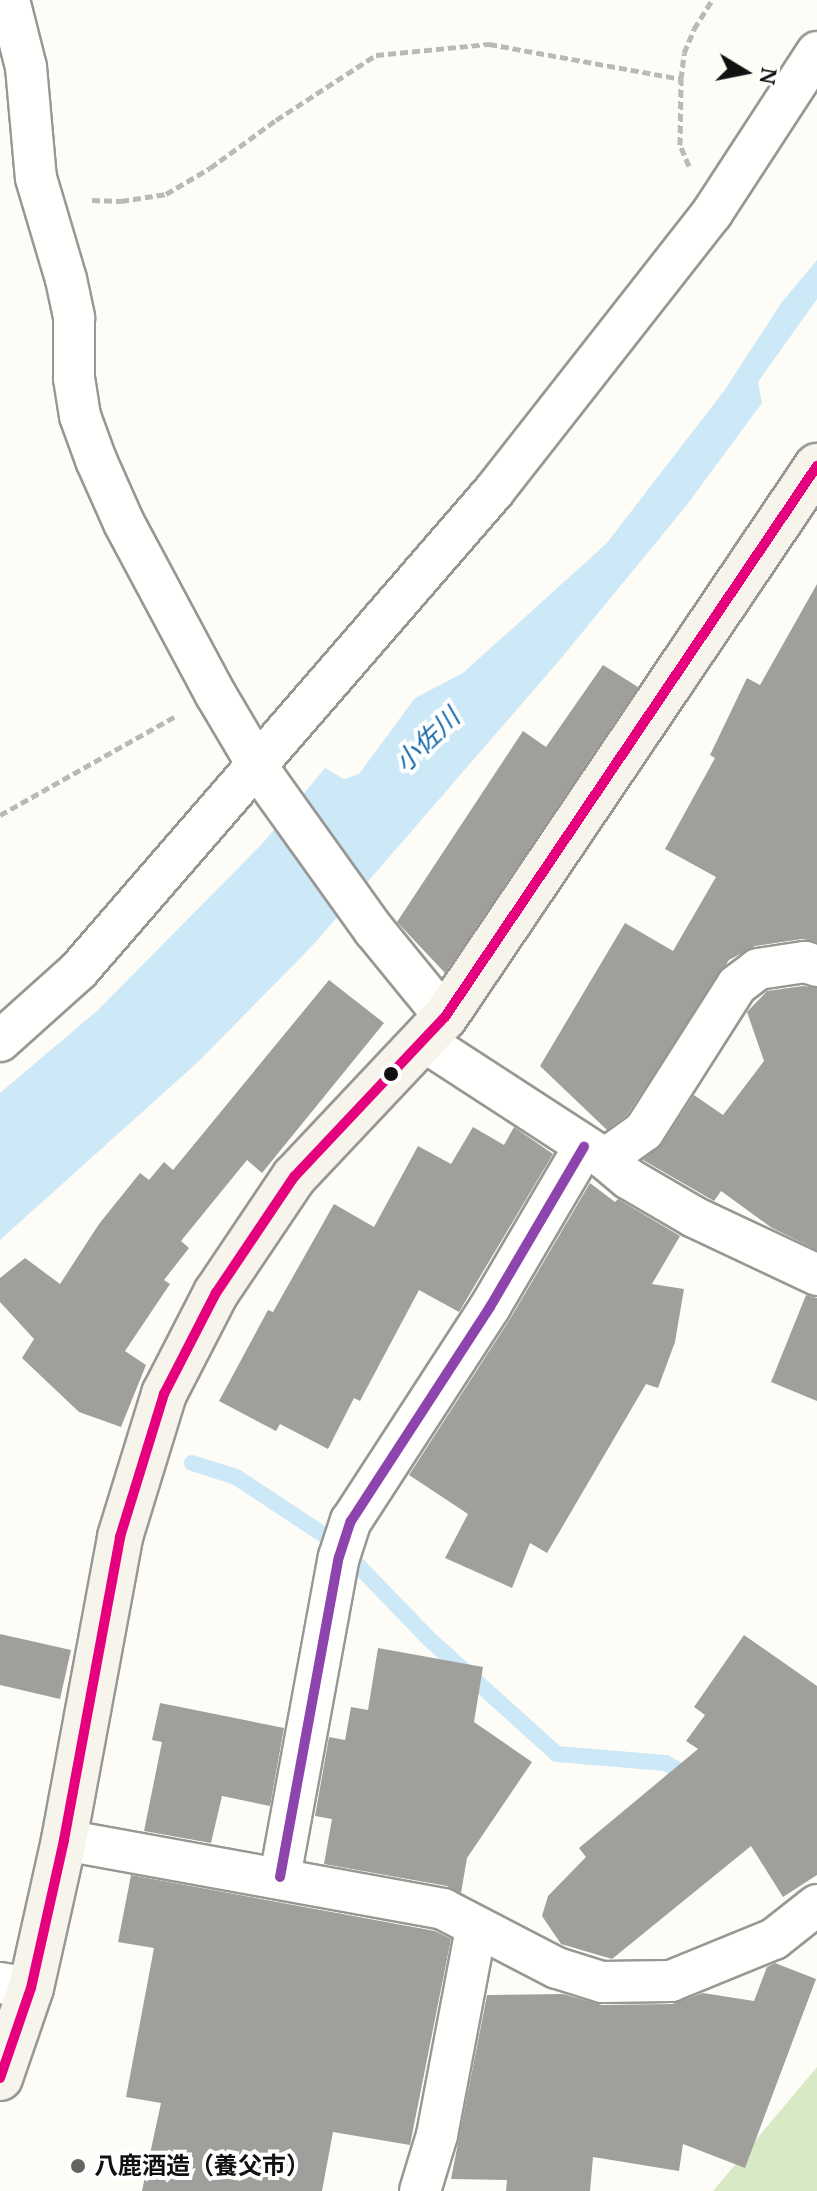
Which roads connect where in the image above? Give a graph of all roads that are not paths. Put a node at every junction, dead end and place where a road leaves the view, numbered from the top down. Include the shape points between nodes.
1 (9, 0) edge
2 (817, 52) edge
3 (817, 466) edge
4 (262, 772) junction
5 (817, 966) edge
6 (433, 1029) junction
7 (0, 1041) edge
8 (595, 1153) junction
9 (817, 1275) edge
10 (64, 1840) junction
11 (280, 1877) junction
12 (817, 1905) edge
13 (476, 1929) junction
14 (15, 1986) edge
15 (0, 2078) edge
16 (420, 2191) edge

1 - 4 street via 26,67 36,178 74,318 80,416 124,523
2 - 4 street via 712,213 494,491
3 - 6 main road
4 - 6 street via 374,930
4 - 7 street via 79,970
5 - 8 street via 805,962 758,969 737,985 644,1131
6 - 8 street
6 - 10 main road via 294,1177 216,1293 164,1394 120,1537
8 - 9 street via 694,1217
8 - 11 street via 351,1521 339,1557
10 - 11 street
10 - 14 main road
11 - 13 street via 443,1909
12 - 13 street via 774,1939 671,1981 602,1982 557,1968
13 - 16 street via 437,2135
14 - 15 main road

